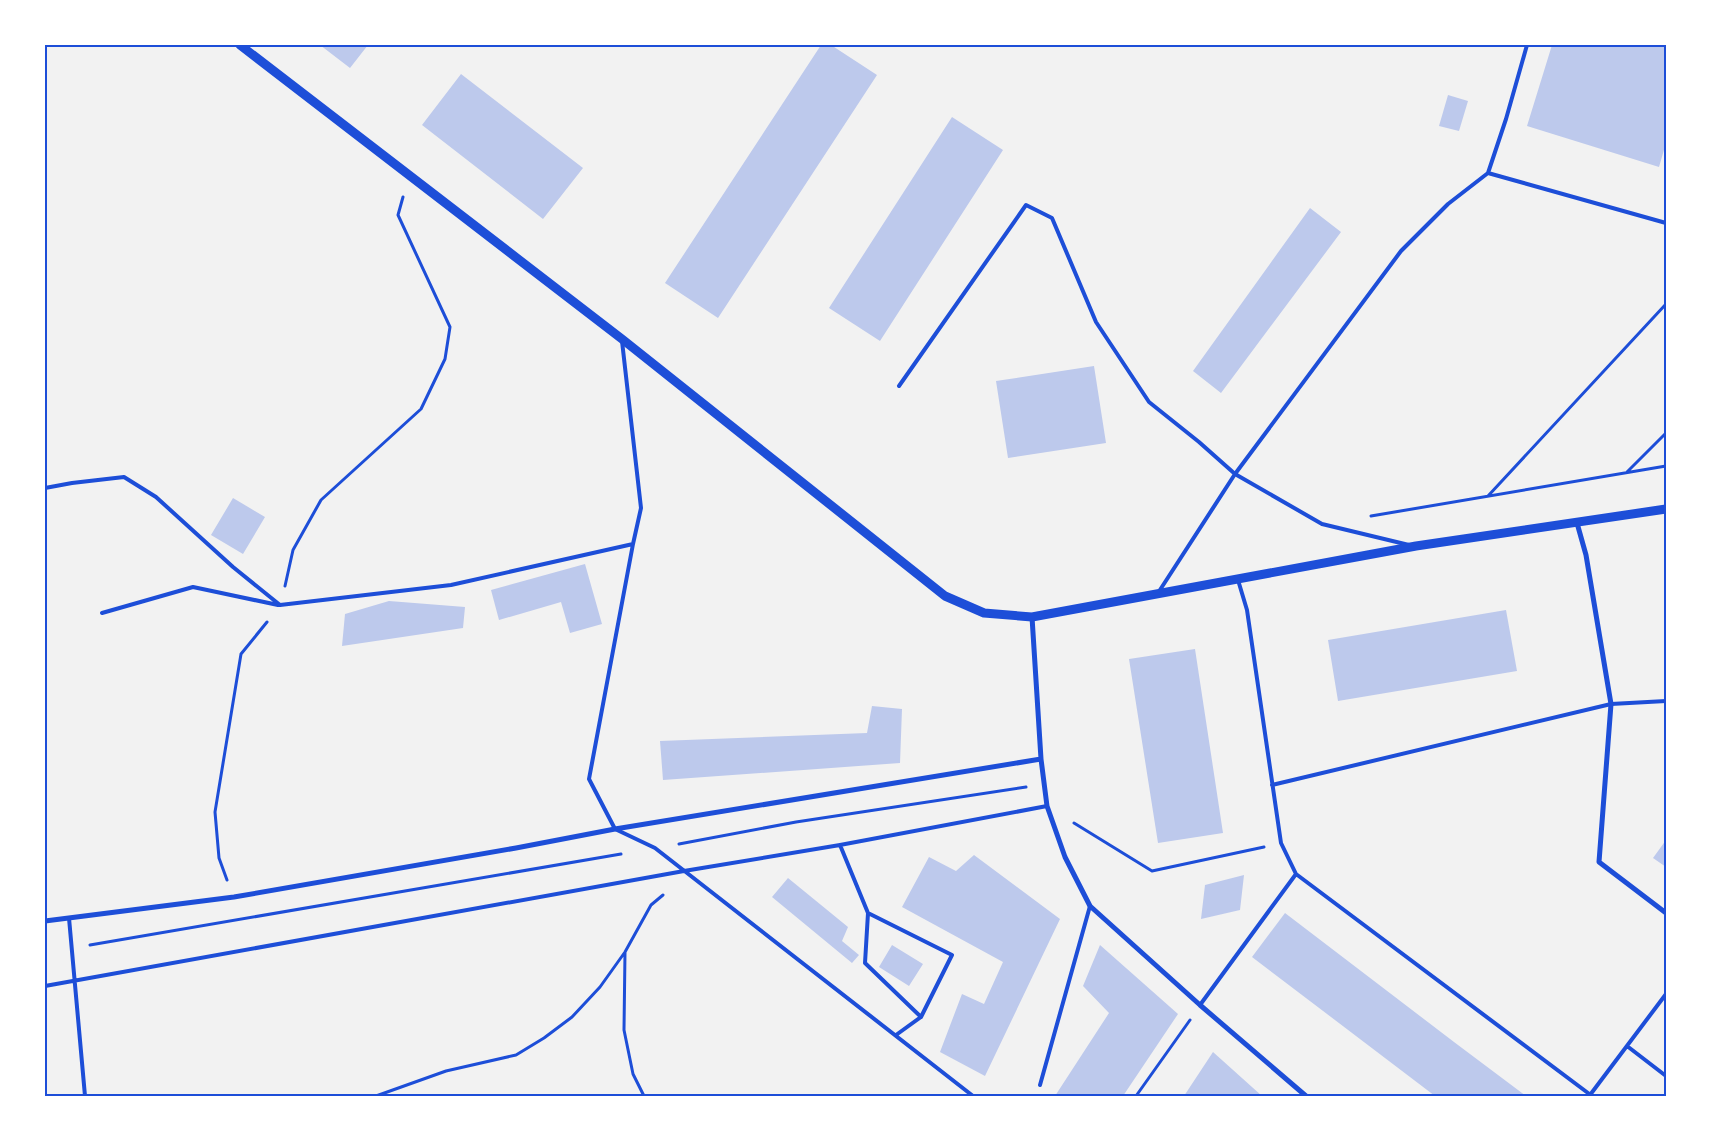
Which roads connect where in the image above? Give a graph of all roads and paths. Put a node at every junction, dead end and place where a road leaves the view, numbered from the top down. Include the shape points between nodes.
1 (240, 45) edge
2 (1526, 45) edge
3 (1488, 172) junction
4 (409, 175) junction
5 (1666, 223) edge
6 (1666, 304) edge
7 (622, 339) junction
8 (899, 386) dead end
9 (1666, 433) edge
10 (1666, 466) edge
11 (1627, 473) junction
12 (1235, 474) junction
13 (45, 488) edge
14 (1488, 496) junction
15 (1666, 509) edge
16 (1370, 516) dead end
17 (1577, 522) junction
18 (633, 544) junction
19 (1416, 546) junction
20 (1238, 578) junction
21 (1158, 593) junction
22 (280, 605) junction
23 (102, 613) dead end
24 (1032, 617) junction
25 (1666, 702) edge
26 (1612, 704) junction
27 (1041, 759) junction
28 (1045, 784) junction
29 (1272, 785) junction
30 (1047, 806) junction
31 (615, 829) junction
32 (1281, 843) junction
33 (840, 845) junction
34 (655, 848) junction
35 (684, 871) junction
36 (1296, 874) junction
37 (234, 897) junction
38 (1090, 906) junction
39 (868, 913) junction
40 (1666, 913) edge
41 (69, 918) junction
42 (45, 922) edge
43 (72, 949) junction
44 (625, 952) junction
45 (75, 982) junction
46 (45, 986) edge
47 (1666, 994) edge
48 (1200, 1005) junction
49 (921, 1017) junction
50 (896, 1035) junction
51 (1626, 1046) junction
52 (1666, 1076) edge
53 (1040, 1085) dead end
54 (1591, 1095) edge
55 (85, 1096) edge
56 (376, 1096) edge
57 (644, 1096) edge
58 (973, 1096) edge
59 (1136, 1096) edge
60 (1306, 1096) edge

1 - 4 street
2 - 3 lane
3 - 5 lane
3 - 12 lane via 1448,204 1401,251
4 - 7 street
4 - 22 path via 398,215 450,327 445,359 420,409 321,500 293,550
6 - 14 path
7 - 18 lane via 641,508
7 - 24 street via 945,596 984,613
8 - 12 lane via 1026,204 1052,218 1096,322 1149,402
9 - 11 path
10 - 11 path
11 - 14 path
12 - 19 lane via 1322,524
12 - 21 lane
13 - 22 lane via 124,477 156,497 232,567
14 - 16 path
15 - 17 street
17 - 19 street
17 - 26 street
18 - 22 lane via 451,585
18 - 31 lane via 589,778
19 - 20 street
20 - 21 street
20 - 29 lane via 1246,610
21 - 24 street
22 - 23 lane via 194,587
22 - 37 path via 241,654 215,812 219,858
24 - 27 street
25 - 26 lane
26 - 29 lane
26 - 40 street via 1599,862
27 - 28 street
27 - 31 street
28 - 30 street
28 - 34 path via 796,822
29 - 32 lane
30 - 32 path via 1152,871
30 - 33 lane
30 - 38 street via 1065,857
31 - 34 lane
31 - 37 street
32 - 36 lane
33 - 35 lane
33 - 39 lane
34 - 35 lane
34 - 43 path
35 - 44 path via 682,879 651,904
35 - 45 lane
35 - 50 lane
36 - 48 lane
36 - 54 lane
37 - 41 street
38 - 48 street
38 - 53 lane
39 - 49 lane via 865,963
39 - 49 lane via 952,955
41 - 42 street
41 - 43 lane
43 - 45 lane
44 - 56 path via 600,987 572,1017 516,1056 446,1071
44 - 57 path via 624,1030 633,1074
45 - 46 lane
45 - 55 lane
47 - 51 lane
48 - 59 path
48 - 60 street
49 - 50 lane
50 - 58 lane
51 - 52 lane
51 - 54 lane

